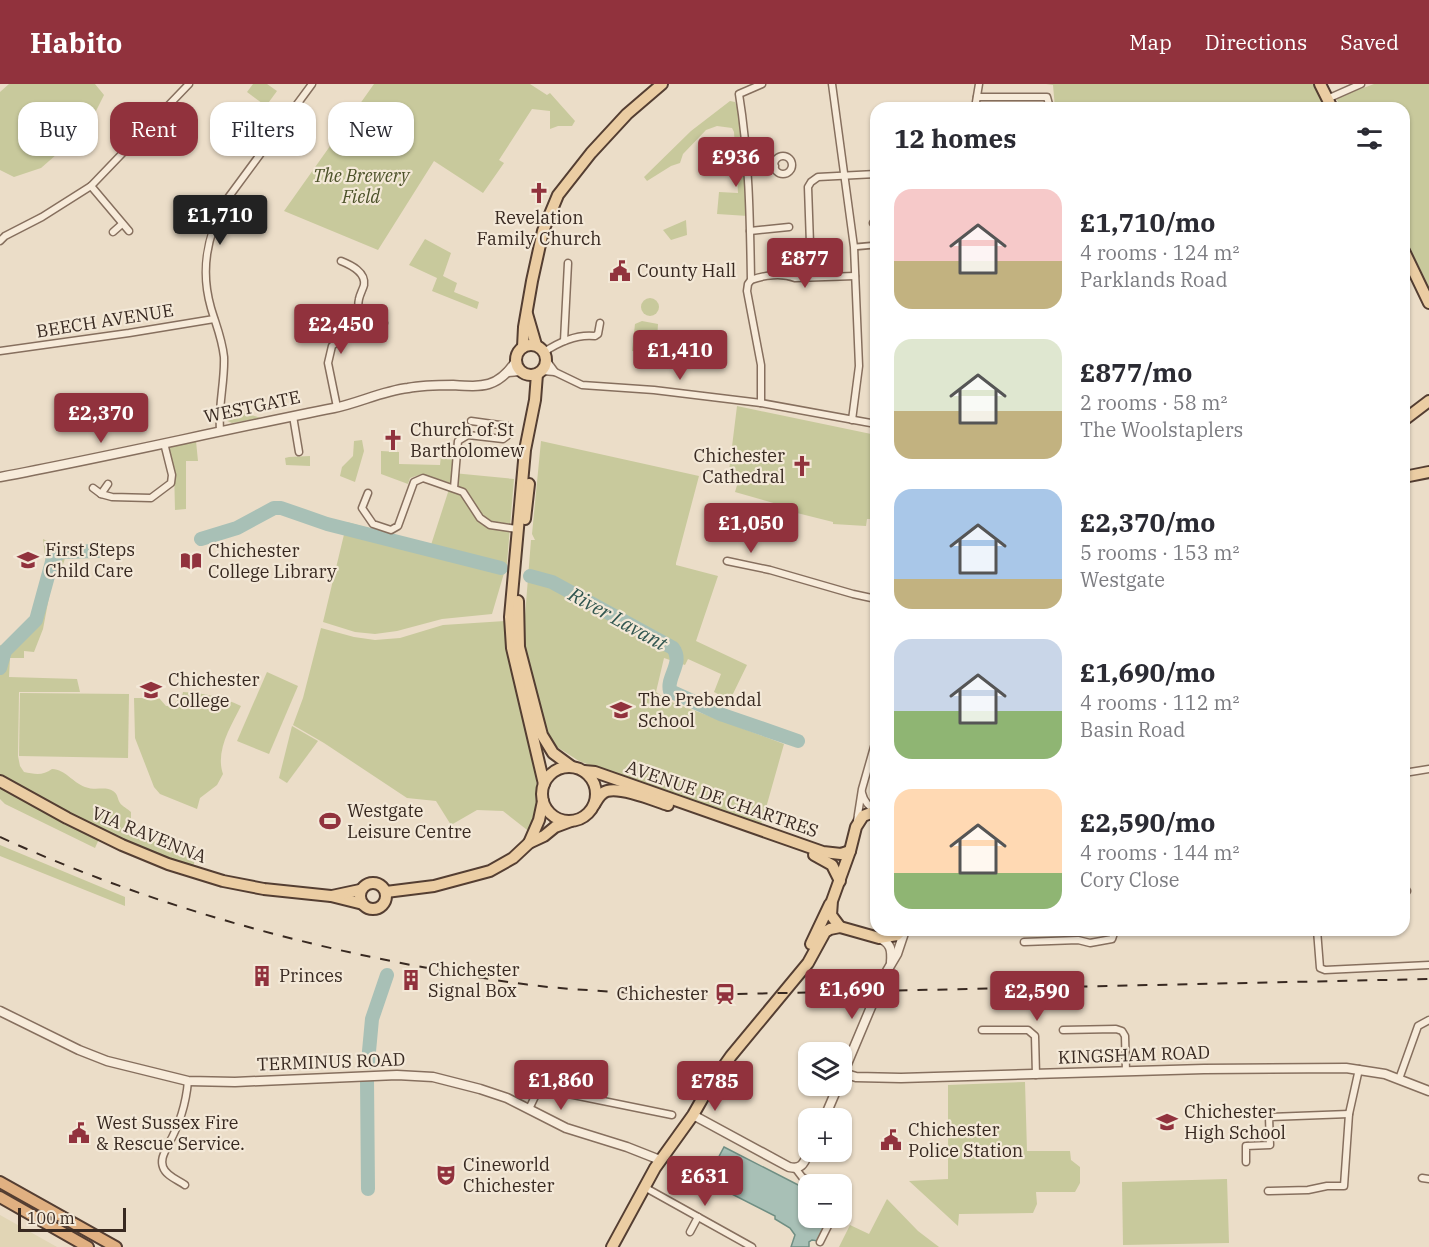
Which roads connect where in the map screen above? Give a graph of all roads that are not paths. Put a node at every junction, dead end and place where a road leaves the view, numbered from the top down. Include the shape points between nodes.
1 (189, 84) edge
2 (312, 84) edge
3 (662, 84) edge
4 (762, 84) edge
5 (832, 84) edge
6 (979, 84) edge
7 (1320, 84) edge
8 (1361, 84) edge
9 (977, 97) junction
10 (976, 102) edge
11 (1048, 102) edge
12 (1328, 102) edge
13 (1332, 102) edge
14 (775, 166) dead end
15 (747, 170) junction
16 (870, 174) edge
17 (845, 176) junction
18 (91, 186) junction
19 (122, 224) junction
20 (789, 227) dead end
21 (129, 231) dead end
22 (750, 231) junction
23 (113, 232) dead end
24 (3, 236) edge
25 (870, 246) edge
26 (854, 247) junction
27 (341, 261) dead end
28 (568, 263) dead end
29 (1410, 263) edge
30 (813, 276) junction
31 (855, 276) junction
32 (752, 280) junction
33 (1429, 303) edge
34 (527, 314) junction
35 (214, 319) junction
36 (384, 323) dead end
37 (600, 323) dead end
38 (360, 324) junction
39 (564, 341) junction
40 (523, 347) junction
41 (0, 351) edge
42 (533, 364) junction
43 (555, 372) junction
44 (1429, 401) edge
45 (762, 403) junction
46 (337, 407) junction
47 (1410, 415) edge
48 (294, 416) junction
49 (852, 420) junction
50 (471, 421) dead end
51 (870, 423) edge
52 (220, 430) junction
53 (529, 432) junction
54 (164, 443) junction
55 (299, 452) dead end
56 (1429, 472) edge
57 (1410, 476) edge
58 (0, 477) edge
59 (108, 484) dead end
60 (93, 488) dead end
61 (454, 488) junction
62 (368, 493) dead end
63 (101, 494) junction
64 (517, 530) junction
65 (727, 561) dead end
66 (870, 598) edge
67 (870, 761) edge
68 (573, 767) junction
69 (1429, 768) edge
70 (584, 771) junction
71 (1410, 773) edge
72 (0, 781) edge
73 (544, 784) junction
74 (862, 789) junction
75 (543, 801) junction
76 (594, 805) junction
77 (870, 805) edge
78 (870, 813) edge
79 (571, 821) junction
80 (856, 827) junction
81 (529, 843) junction
82 (850, 851) junction
83 (840, 881) junction
84 (360, 890) junction
85 (386, 892) junction
86 (331, 896) junction
87 (832, 901) junction
88 (363, 904) junction
89 (840, 927) junction
90 (870, 935) edge
91 (872, 936) edge
92 (891, 936) edge
93 (902, 936) edge
94 (1113, 936) edge
95 (1317, 936) edge
96 (879, 938) junction
97 (1024, 942) dead end
98 (891, 963) junction
99 (1429, 965) edge
100 (799, 974) junction
101 (0, 1011) edge
102 (1429, 1020) edge
103 (982, 1030) dead end
104 (1063, 1030) dead end
105 (852, 1052) edge
106 (1359, 1069) junction
107 (1126, 1071) junction
108 (1036, 1075) junction
109 (852, 1076) edge
110 (1399, 1079) junction
111 (188, 1081) junction
112 (1426, 1090) edge
113 (530, 1109) junction
114 (672, 1114) dead end
115 (1349, 1114) junction
116 (693, 1115) junction
117 (660, 1160) junction
118 (804, 1162) edge
119 (1246, 1162) dead end
120 (796, 1169) junction
121 (800, 1174) edge
122 (0, 1182) edge
123 (185, 1185) dead end
124 (646, 1188) junction
125 (1268, 1191) dead end
126 (0, 1197) edge
127 (698, 1217) junction
128 (827, 1228) edge
129 (690, 1232) dead end
130 (820, 1242) dead end
131 (88, 1247) edge
132 (116, 1247) edge
133 (612, 1247) edge
134 (752, 1247) edge

1 - 18 street
2 - 35 street via 217,217 204,261
3 - 34 main road via 627,114 558,195 543,231
4 - 15 street via 739,94
5 - 17 street
6 - 9 street
7 - 12 main road
8 - 13 street
9 - 10 street
9 - 11 street via 1047,97
14 - 15 street
15 - 22 street
16 - 17 street
17 - 26 street
17 - 30 street via 818,177 808,187
18 - 19 street
18 - 24 street
19 - 21 street
19 - 23 street
20 - 22 street
22 - 32 street
25 - 26 street
26 - 31 street
27 - 38 street via 354,266 363,278
28 - 39 street
29 - 33 main road
30 - 31 street
30 - 32 street
31 - 49 street via 859,366
32 - 45 street via 747,291 760,357
34 - 40 main road
34 - 42 main road
35 - 41 street, BEECH AVENUE
35 - 52 street via 221,333 224,359
36 - 38 street
37 - 39 street via 595,336 583,334
38 - 46 street via 336,341 329,352
39 - 42 street
40 - 42 main road
40 - 42 main road via 518,353
42 - 43 street
42 - 43 street
42 - 46 street, WESTGATE via 484,386 409,387
42 - 53 main road via 535,400
43 - 45 street via 582,385
44 - 47 main road
45 - 49 street
46 - 48 street, WESTGATE
48 - 52 street, WESTGATE
48 - 55 street
49 - 51 street
50 - 61 street via 507,426 507,436 503,439 468,435 458,441
52 - 54 street, WESTGATE
53 - 64 main road
53 - 68 main road via 519,647 542,735 553,753
54 - 58 street, WESTGATE
54 - 63 street via 171,483 151,498
56 - 57 main road
59 - 63 street
60 - 63 street
61 - 62 street via 423,478 414,482 398,526 391,530 373,524 362,508
61 - 64 street via 463,492 480,518 490,525
64 - 73 main road via 510,603 512,648
65 - 66 street
67 - 74 street
68 - 70 main road
68 - 73 main road via 552,773
69 - 71 street
70 - 76 main road via 596,790
70 - 82 main road, AVENUE DE CHARTRES via 823,852
72 - 86 main road, VIA RAVENNA via 122,846 183,869 264,889
73 - 75 main road
74 - 77 street
74 - 80 street
75 - 79 main road via 554,816
75 - 81 main road via 540,820
76 - 79 main road via 583,817
76 - 83 main road, AVENUE DE CHARTRES via 607,791 636,795 819,857 832,865
78 - 80 main road
79 - 81 main road
80 - 82 main road
81 - 85 main road via 490,871 434,886
82 - 83 main road
83 - 87 main road
84 - 85 main road via 374,882
84 - 86 main road, VIA RAVENNA
84 - 88 main road
85 - 88 main road via 381,906 370,909
86 - 88 main road, VIA RAVENNA
87 - 89 main road via 831,915
87 - 100 main road
89 - 90 main road
89 - 100 main road via 825,932
91 - 96 main road
92 - 96 main road
93 - 98 street
94 - 97 street via 1094,943
95 - 99 street via 1320,968
96 - 98 street via 890,946
98 - 105 street
100 - 116 main road via 731,1056
101 - 111 street, TERMINUS ROAD via 107,1061
102 - 110 street via 1418,1026
103 - 108 street via 1028,1030 1035,1036
104 - 107 street via 1122,1032
106 - 107 street, KINGSHAM ROAD
106 - 110 street, KINGSHAM ROAD
106 - 115 street
107 - 108 street, KINGSHAM ROAD
108 - 109 street, KINGSHAM ROAD
110 - 112 street, KINGSHAM ROAD
111 - 113 street, TERMINUS ROAD via 433,1077 480,1089
111 - 123 street via 179,1124 162,1156 166,1173
113 - 114 street via 538,1088
113 - 117 street, TERMINUS ROAD via 566,1128
115 - 119 street via 1269,1117 1270,1145 1246,1146
115 - 125 street via 1344,1186
116 - 117 main road
116 - 120 street
117 - 124 main road
118 - 120 street
120 - 121 street
122 - 132 highway
124 - 127 street
124 - 133 main road
126 - 131 highway
127 - 129 street
127 - 134 street
128 - 130 street

